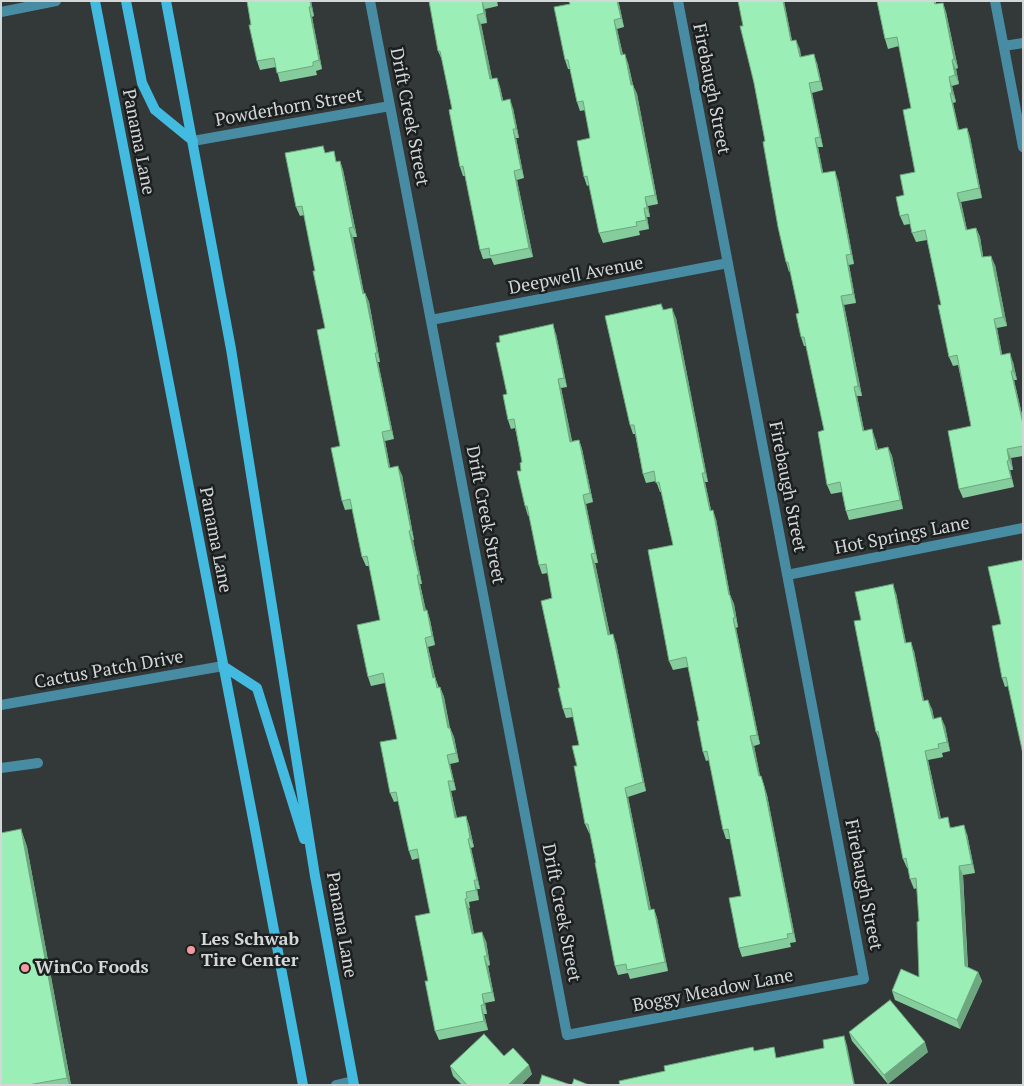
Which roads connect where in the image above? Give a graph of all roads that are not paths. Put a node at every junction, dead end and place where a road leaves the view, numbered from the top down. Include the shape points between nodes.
1 (56, 1) edge
2 (95, 1) edge
3 (126, 1) edge
4 (166, 1) edge
5 (370, 1) edge
6 (678, 1) edge
7 (995, 1) edge
8 (1, 12) edge
9 (1023, 43) edge
10 (1004, 46) junction
11 (390, 106) junction
12 (193, 141) junction
13 (1023, 146) edge
14 (728, 263) junction
15 (431, 320) junction
16 (1023, 528) edge
17 (787, 575) junction
18 (223, 666) junction
19 (1, 705) edge
20 (38, 763) dead end
21 (1, 768) edge
22 (315, 876) junction
23 (864, 979) joint
24 (567, 1035) joint
25 (354, 1083) edge
26 (303, 1085) edge
27 (336, 1085) edge

1 - 8 street
2 - 18 main road, Panama Lane
3 - 12 main road via 142,83 155,110
4 - 12 main road, Panama Lane
5 - 11 street, Drift Creek Street
6 - 14 street, Firebaugh Street
7 - 10 street
9 - 10 street
10 - 13 street
11 - 12 street, Powderhorn Street
11 - 15 street, Drift Creek Street
12 - 22 main road, Panama Lane via 234,367
14 - 15 street, Deepwell Avenue
14 - 17 street, Firebaugh Street
15 - 24 street, Drift Creek Street
16 - 17 street, Hot Springs Lane
17 - 23 street, Firebaugh Street
18 - 19 street, Cactus Patch Drive
18 - 22 main road via 257,688
18 - 26 main road, Panama Lane
20 - 21 street
22 - 25 main road, Panama Lane
23 - 24 street, Boggy Meadow Lane
25 - 27 street

